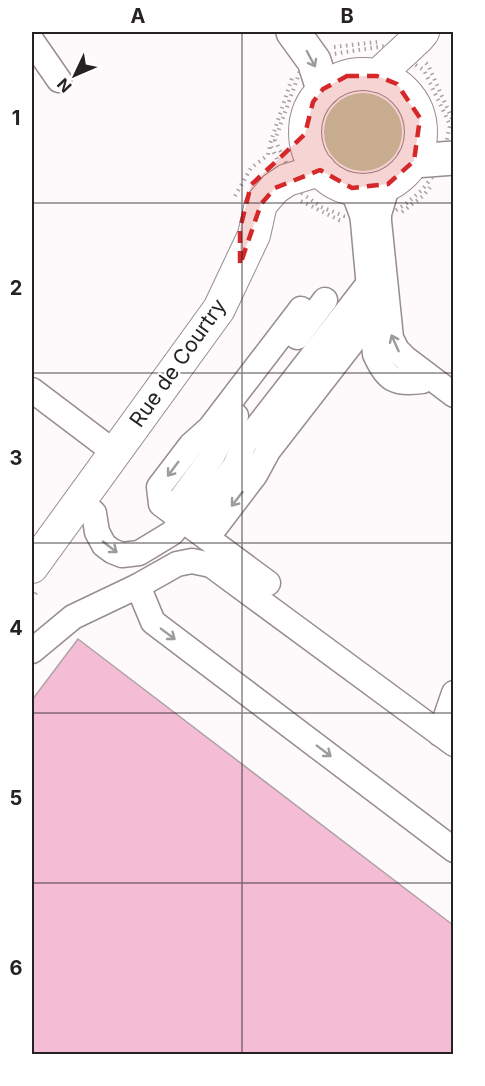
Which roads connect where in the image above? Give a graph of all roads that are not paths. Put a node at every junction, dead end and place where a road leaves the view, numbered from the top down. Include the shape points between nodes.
1 (293, 32) edge
2 (421, 35) edge
3 (32, 41) edge
4 (377, 76) junction
5 (59, 80) dead end
6 (323, 90) junction
7 (406, 92) junction
8 (305, 134) junction
9 (453, 158) edge
10 (414, 161) junction
11 (320, 170) junction
12 (388, 184) junction
13 (352, 188) junction
14 (240, 265) junction
15 (376, 291) junction
16 (334, 297) junction
17 (427, 375) junction
18 (32, 390) edge
19 (453, 395) edge
20 (114, 452) junction
21 (245, 471) junction
22 (80, 501) junction
23 (188, 523) junction
24 (32, 567) edge
25 (268, 583) dead end
26 (138, 586) junction
27 (32, 651) edge
28 (453, 694) edge
29 (449, 735) edge
30 (453, 850) edge

1 -> 6 highway via 314,62
2 - 4 main road
2 - 7 main road
3 - 5 street
4 - 6 main road via 347,76
4 - 7 main road
6 - 8 main road via 313,102
7 - 10 main road via 420,117 422,132
8 - 11 main road
8 - 14 main road via 251,185 240,229
9 - 10 highway
10 - 12 main road
11 - 13 main road via 331,180
11 - 14 main road, Rue de Courtry via 293,177 275,188 261,204 254,235
12 - 13 main road via 364,190
12 - 15 street via 379,214
13 - 15 street via 362,215
14 - 20 main road, Rue de Courtry via 219,309
15 - 16 street via 354,285
17 -> 15 street via 397,350
15 - 17 street via 375,354 382,370 394,380 407,383 422,381
15 - 21 street via 244,444
15 - 21 street via 278,459
16 - 23 street via 233,439 213,455
16 -> 23 street via 301,309 210,428 191,445 159,487 161,504
17 - 19 street
18 - 20 street
20 - 22 main road, Rue de Courtry
21 -> 23 street
22 -> 23 street via 94,513 104,544 122,555 139,553
22 - 24 main road, Rue de Courtry
23 - 25 street
26 - 27 street via 73,617
26 - 29 street via 177,564 192,561 211,565
26 -> 30 street via 153,622
28 - 29 street

